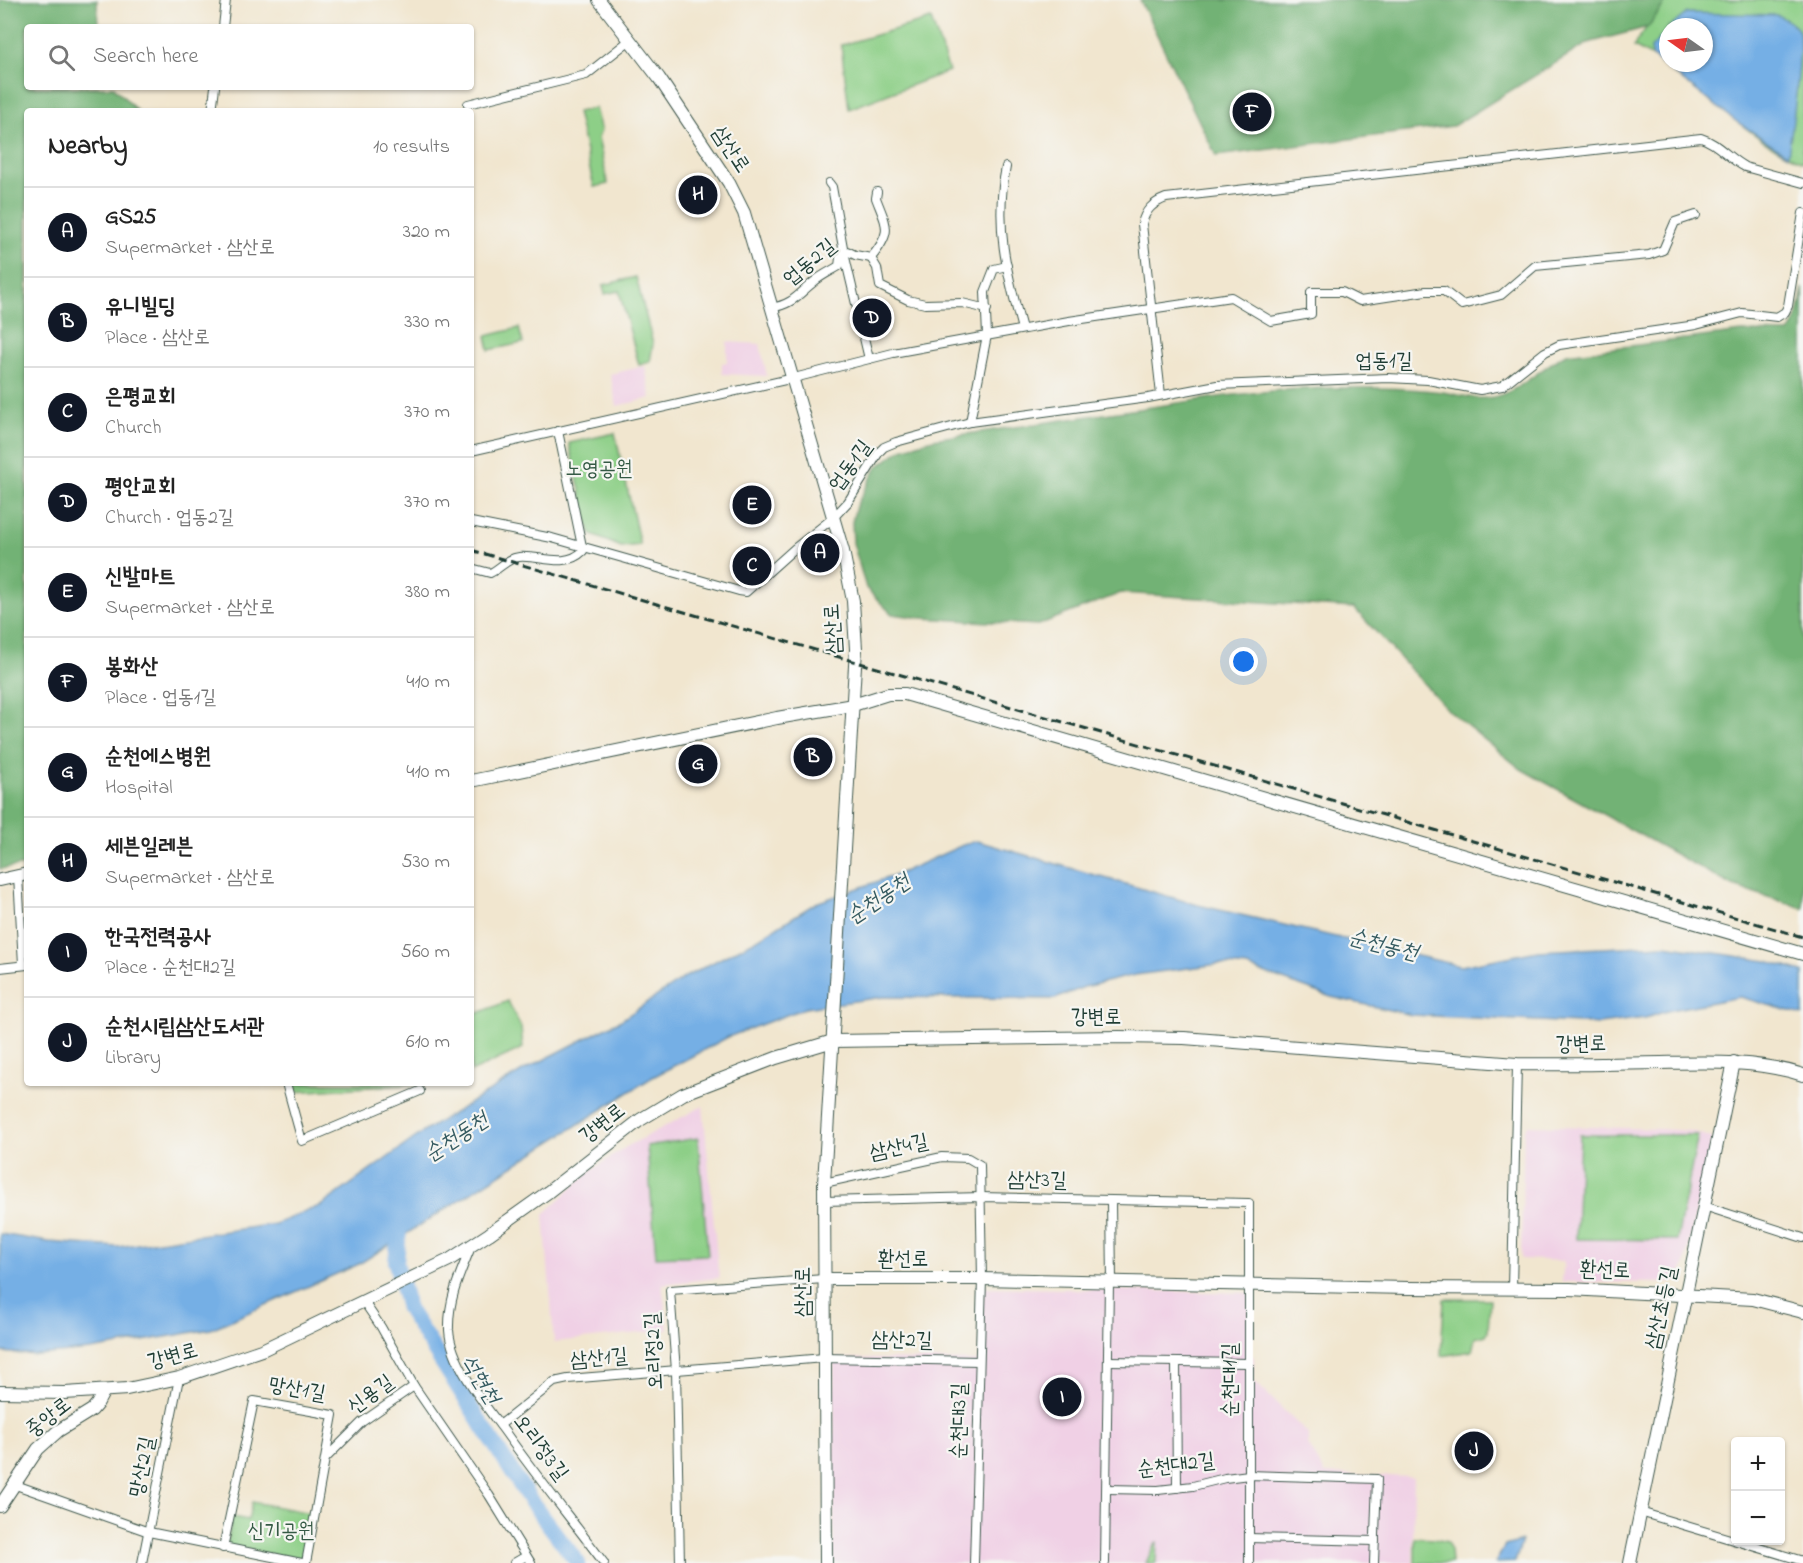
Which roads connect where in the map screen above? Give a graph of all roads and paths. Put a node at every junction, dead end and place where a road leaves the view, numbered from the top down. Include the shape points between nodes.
1 (226, 0) edge
2 (599, 0) edge
3 (223, 24) edge
4 (630, 40) junction
5 (215, 90) edge
6 (468, 104) dead end
7 (212, 108) edge
8 (1006, 167) dead end
9 (829, 183) dead end
10 (1803, 183) edge
11 (877, 192) dead end
12 (1803, 213) edge
13 (1696, 216) dead end
14 (844, 253) junction
15 (871, 258) junction
16 (1007, 266) junction
17 (771, 308) junction
18 (987, 309) junction
19 (1150, 309) junction
20 (1022, 329) junction
21 (987, 335) junction
22 (869, 359) junction
23 (794, 378) junction
24 (1161, 395) junction
25 (970, 422) junction
26 (558, 431) junction
27 (474, 450) edge
28 (833, 518) junction
29 (474, 523) edge
30 (583, 547) junction
31 (474, 569) edge
32 (853, 705) junction
33 (474, 780) edge
34 (22, 875) edge
35 (0, 880) edge
36 (24, 934) edge
37 (1803, 954) edge
38 (24, 964) edge
39 (0, 968) edge
40 (833, 1041) junction
41 (1734, 1062) junction
42 (1517, 1064) junction
43 (1803, 1075) edge
44 (287, 1086) edge
45 (420, 1091) dead end
46 (824, 1183) junction
47 (981, 1197) junction
48 (824, 1201) junction
49 (1111, 1201) junction
50 (1704, 1206) junction
51 (1803, 1238) edge
52 (471, 1247) junction
53 (824, 1279) junction
54 (982, 1279) junction
55 (1111, 1283) junction
56 (1249, 1284) junction
57 (1512, 1288) junction
58 (1685, 1294) junction
59 (364, 1302) junction
60 (1803, 1312) edge
61 (824, 1358) junction
62 (979, 1360) junction
63 (1108, 1361) junction
64 (1176, 1362) junction
65 (1249, 1363) junction
66 (676, 1371) junction
67 (179, 1378) junction
68 (414, 1386) junction
69 (104, 1391) junction
70 (0, 1392) edge
71 (500, 1425) junction
72 (326, 1459) junction
73 (1249, 1475) junction
74 (13, 1484) junction
75 (1177, 1488) junction
76 (1107, 1489) junction
77 (0, 1506) edge
78 (1640, 1512) junction
79 (148, 1533) junction
80 (1249, 1538) junction
81 (1375, 1541) junction
82 (223, 1548) junction
83 (529, 1560) edge
84 (1803, 1561) edge
85 (142, 1563) edge
86 (304, 1563) edge
87 (514, 1563) edge
88 (604, 1563) edge
89 (680, 1563) edge
90 (826, 1563) edge
91 (974, 1563) edge
92 (1105, 1563) edge
93 (1249, 1563) edge
94 (1374, 1563) edge
95 (1630, 1563) edge

1 - 3 street
2 - 4 main road, 삼산로
4 - 6 street via 586,75
4 - 17 main road, 삼산로 via 729,183 744,213
5 - 7 street
8 - 16 street via 1000,221
9 - 14 street
10 - 19 street via 1745,167 1701,138 1166,198 1149,208 1142,224
11 - 15 street, 업동2길 via 885,216 886,237
12 - 24 street, 업동1길 via 1788,306 1774,317 1742,313 1696,325 1559,345 1492,389 1388,378 1216,385
13 - 19 street via 1675,222 1663,250 1649,255 1535,266 1501,295 1462,305 1444,291 1360,301 1342,292 1311,292 1311,314 1271,321 1231,297
14 - 15 street, 업동2길
14 - 17 street, 업동2길 via 839,266 815,280 797,298
14 - 22 street
15 - 18 street, 업동2길 via 880,286 891,293 925,304 962,303
16 - 18 street via 994,269 985,292
16 - 20 street
17 - 23 main road, 삼산로
18 - 21 street
19 - 20 street
19 - 24 street
20 - 21 street
21 - 22 street
21 - 25 street
22 - 23 street
23 - 26 street
23 - 28 main road, 삼산로
24 - 25 street, 업동1길
25 - 28 street, 업동1길 via 884,447
26 - 27 street
26 - 30 street
28 - 30 street, 업동1길 via 746,591
28 - 32 main road, 삼산로 via 853,601
29 - 30 street
30 - 31 street via 579,554 563,560 515,557 490,573
32 - 33 main road
32 - 37 main road via 888,694 913,695
32 - 40 main road, 삼산로
34 - 35 main road
34 - 36 street
38 - 39 street
40 - 42 main road, 강변로 via 1184,1038
40 - 46 main road, 삼산로
40 - 52 main road, 강변로 via 683,1094 640,1120
41 - 42 main road, 강변로
41 - 43 main road, 강변로
41 - 50 main road, 삼산초등길
42 - 57 street
44 - 45 street via 302,1141
46 - 47 street, 삼산4길 via 942,1157 962,1157 980,1165
46 - 48 main road, 삼산로
47 - 48 street, 삼산3길
47 - 49 street, 삼산3길
47 - 54 street
48 - 53 main road, 삼산로
49 - 55 street
49 - 56 street, 삼산3길 via 1249,1203
50 - 51 street
50 - 58 main road, 삼산초등길
52 - 59 main road, 강변로
52 - 71 street, 오리정3길 via 449,1304 451,1344 472,1387
53 - 54 main road, 환선로
53 - 61 main road, 삼산로
53 - 66 street, 오리정2길 via 670,1290
54 - 55 main road, 환선로
54 - 62 street, 순천대3길
55 - 56 main road, 환선로
55 - 63 street, 순천대2길
56 - 57 main road, 환선로
56 - 65 street, 순천대1길
57 - 58 main road, 환선로
58 - 60 main road, 환선로 via 1754,1299
58 - 78 main road, 삼산초등길
59 - 67 main road, 강변로 via 264,1349
59 - 68 street
61 - 62 street, 삼산2길
61 - 66 street, 삼산1길
61 - 90 main road, 삼산로
62 - 91 street, 순천대3길
63 - 64 street
63 - 76 street, 순천대2길
64 - 65 street
64 - 75 street
65 - 73 street, 순천대1길
66 - 71 street, 삼산1길 via 554,1382
66 - 89 street, 오리정2길
67 - 69 main road, 강변로
67 - 79 street, 망산2길
68 - 72 street, 신용길 via 362,1422
68 - 83 street
69 - 70 main road, 강변로
69 - 74 main road, 중앙로 via 92,1410 38,1449
71 - 88 street, 오리정3길
72 - 82 street, 망산1길 via 333,1415 254,1401
72 - 86 street, 망산1길
73 - 75 street, 순천대2길
73 - 80 street, 순천대1길
73 - 81 street via 1377,1479
74 - 77 main road, 중앙로
74 - 79 street
75 - 76 street, 순천대2길
76 - 92 street, 순천대2길
78 - 84 street
78 - 95 main road, 삼산초등길
79 - 82 street
79 - 85 street, 망산2길
80 - 81 street
80 - 93 street, 순천대1길
81 - 94 street
82 - 86 street
83 - 87 street

